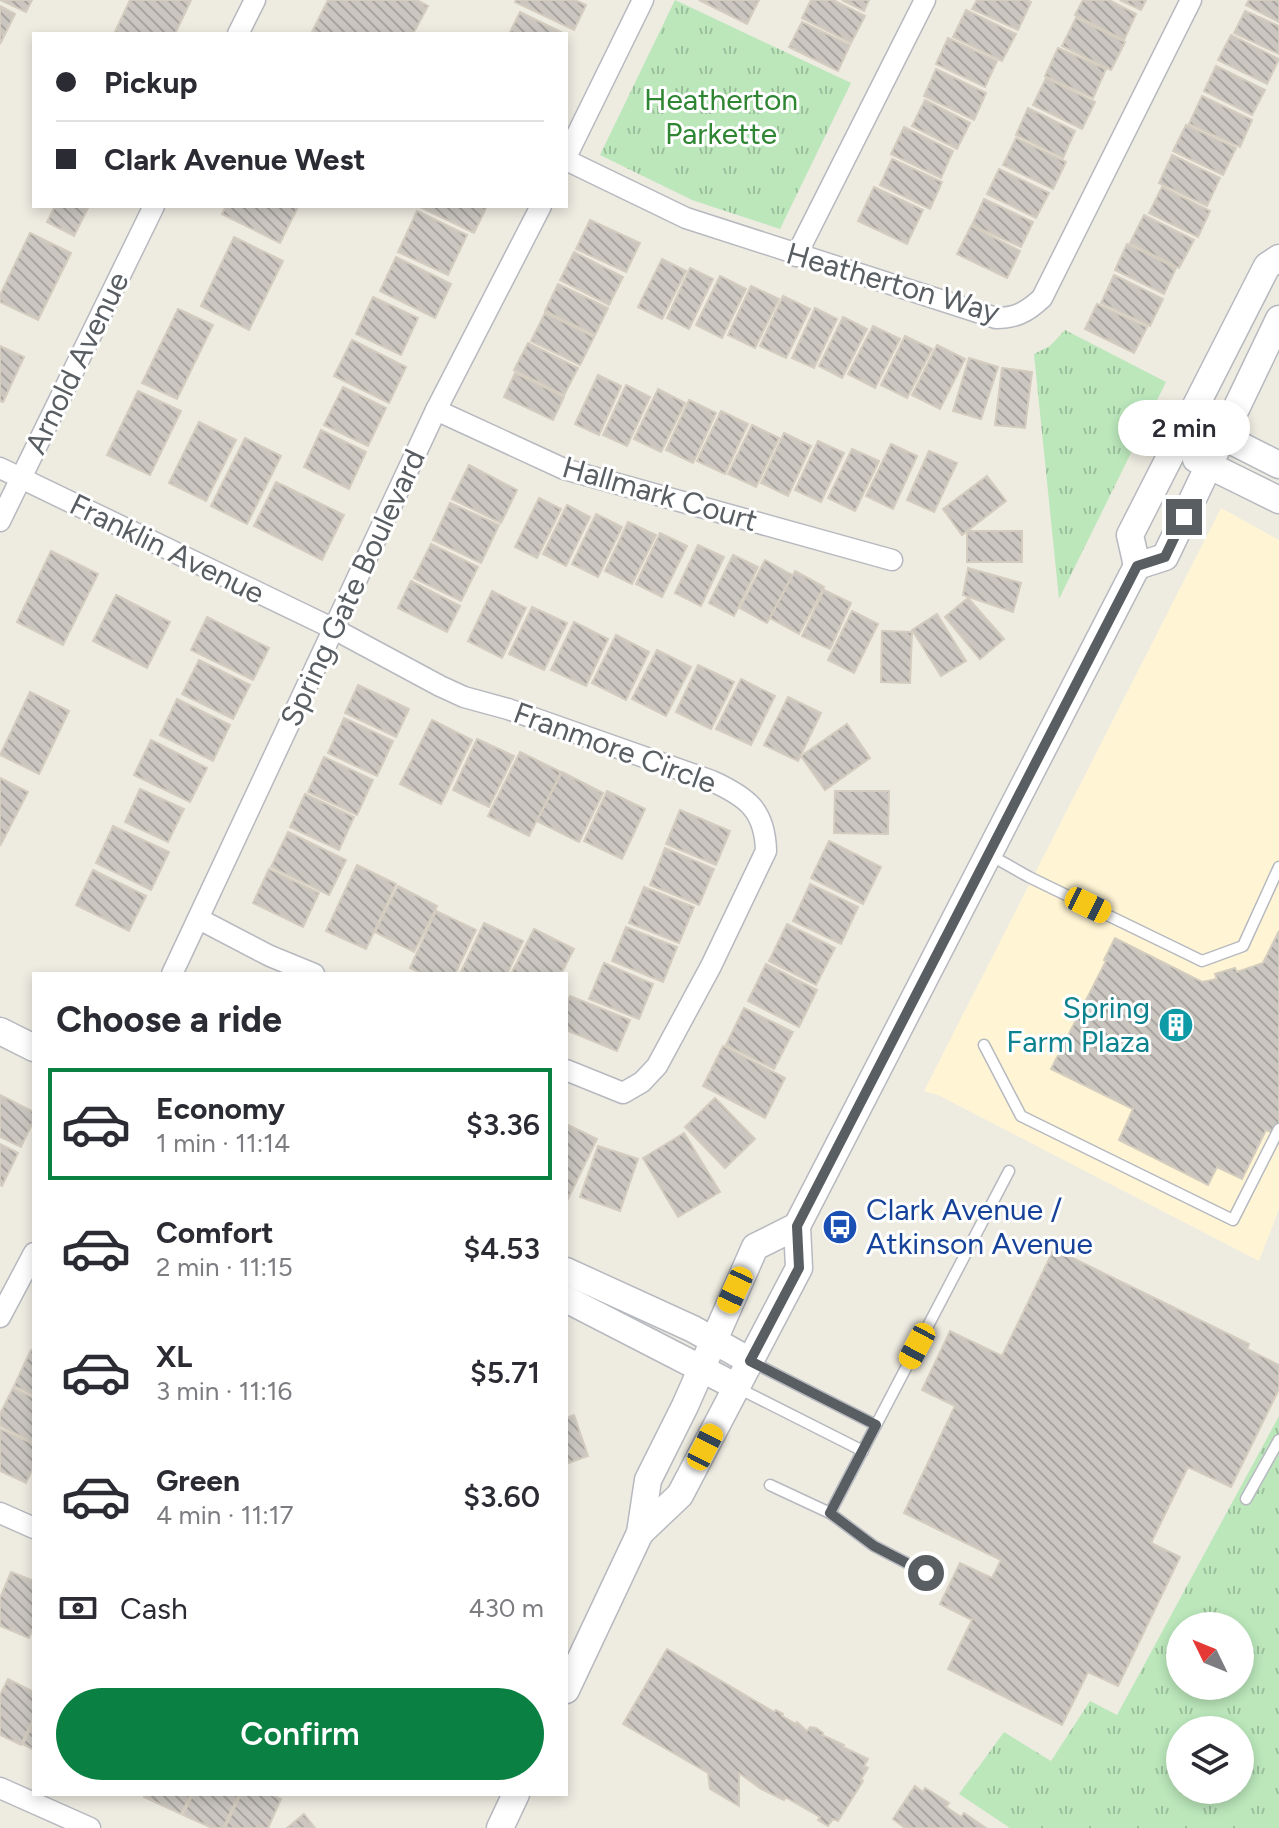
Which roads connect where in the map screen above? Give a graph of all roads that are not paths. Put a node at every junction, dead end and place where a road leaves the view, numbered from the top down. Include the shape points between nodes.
1 (255, 0) edge
2 (643, 0) edge
3 (925, 0) edge
4 (1191, 0) edge
5 (239, 32) edge
6 (568, 155) edge
7 (568, 160) edge
8 (153, 208) edge
9 (540, 208) edge
10 (796, 256) junction
11 (1279, 258) edge
12 (1279, 319) edge
13 (436, 410) junction
14 (1189, 419) junction
15 (1222, 437) junction
16 (1175, 448) junction
17 (1279, 465) edge
18 (1209, 466) junction
19 (0, 468) edge
20 (20, 479) junction
21 (1279, 500) edge
22 (0, 521) edge
23 (892, 560) dead end
24 (1137, 566) junction
25 (334, 629) junction
26 (988, 854) junction
27 (1279, 867) edge
28 (199, 919) junction
29 (173, 972) edge
30 (309, 972) edge
31 (0, 1031) edge
32 (984, 1045) dead end
33 (32, 1047) edge
34 (568, 1071) edge
35 (1279, 1129) edge
36 (1009, 1171) dead end
37 (797, 1226) junction
38 (32, 1263) edge
39 (568, 1272) edge
40 (568, 1300) edge
41 (0, 1317) edge
42 (712, 1340) junction
43 (750, 1361) junction
44 (700, 1367) junction
45 (737, 1387) junction
46 (876, 1425) junction
47 (1279, 1440) edge
48 (863, 1451) junction
49 (770, 1485) dead end
50 (1246, 1499) dead end
51 (0, 1513) edge
52 (830, 1513) junction
53 (32, 1527) edge
54 (640, 1533) junction
55 (926, 1573) dead end
56 (568, 1686) edge
57 (0, 1788) edge
58 (515, 1796) edge
59 (90, 1828) edge
60 (500, 1828) edge

1 - 5 street
2 - 6 street
3 - 10 street
4 - 10 street, Heatherton Way via 1047,288 1031,309 1013,318 996,318
7 - 10 street, Heatherton Way via 686,218
8 - 20 street, Arnold Avenue
9 - 13 street, Spring Gate Boulevard
11 - 14 street via 1267,266
12 - 15 street
13 - 23 street, Hallmark Court via 564,469
13 - 25 street, Spring Gate Boulevard
14 - 15 street
14 - 16 street
15 - 17 street
15 - 18 street
16 - 18 street
16 - 24 street via 1130,535
18 - 21 street
18 - 24 street via 1165,557
19 - 20 street, Franklin Avenue
20 - 22 street, Arnold Avenue
20 - 25 street, Franklin Avenue
24 - 26 street
25 - 28 street, Spring Gate Boulevard
25 - 34 street, Franmore Circle via 464,697 712,781 737,792 759,813 766,851 657,1066 623,1093
26 - 27 lane via 1202,961 1243,946
26 - 37 street
28 - 29 street, Spring Gate Boulevard
28 - 30 street
31 - 33 street
32 - 35 lane via 1021,1116 1233,1220
36 - 46 lane
37 - 42 street via 755,1247
37 - 43 street via 799,1268
38 - 41 street
39 - 42 street
40 - 44 street
42 - 43 street
42 - 44 street
43 - 45 street
43 - 46 lane
44 - 45 street
44 - 54 street via 648,1480
45 - 48 lane
45 - 54 street via 680,1495
46 - 48 lane
47 - 50 lane
48 - 52 lane
49 - 52 lane
51 - 53 street
52 - 55 lane via 874,1546
54 - 56 street
57 - 59 street
58 - 60 street

